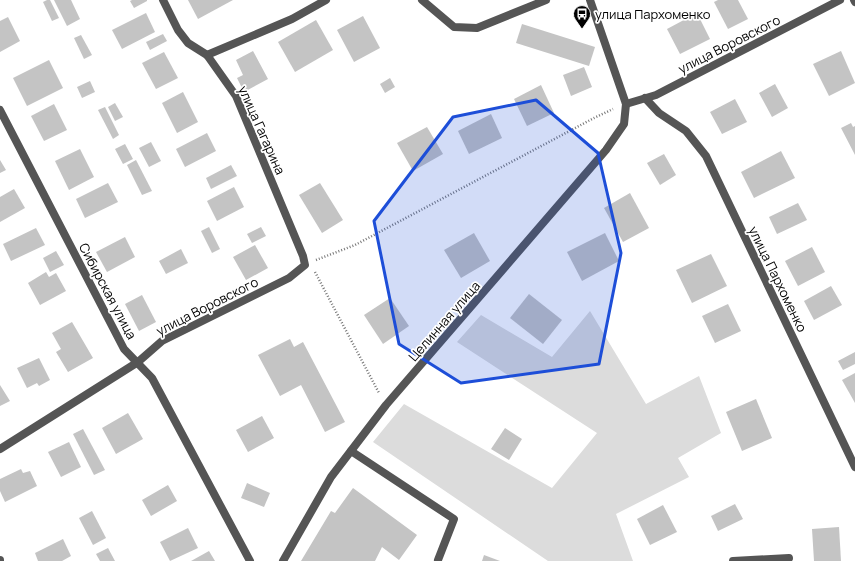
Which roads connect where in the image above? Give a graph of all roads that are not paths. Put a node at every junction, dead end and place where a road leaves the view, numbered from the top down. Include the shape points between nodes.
1 (163, 0) edge
2 (326, 0) edge
3 (422, 0) edge
4 (546, 0) edge
5 (590, 0) edge
6 (840, 0) edge
7 (207, 55) junction
8 (645, 98) junction
9 (626, 104) junction
10 (0, 110) edge
11 (304, 265) joint
12 (138, 362) junction
13 (0, 449) edge
14 (351, 451) junction
15 (855, 467) edge
16 (789, 558) dead end
17 (438, 560) dead end
18 (250, 561) edge
19 (283, 561) edge
20 (733, 561) edge

1 - 7 street, улица Гагарина via 188,43
2 - 7 street via 292,19
3 - 4 street via 454,26 477,28
5 - 9 street
6 - 8 street, улица Воровского via 656,95
7 - 11 street, улица Гагарина via 236,96 303,256
8 - 9 street, улица Воровского
8 - 15 street, улица Пархоменко via 659,113 686,131 706,156
9 - 14 street, Целинная улица via 624,124 606,150 386,405
10 - 12 street, Сибирская улица via 124,349
11 - 12 street, улица Воровского via 290,278 162,341
12 - 13 street, улица Воровского
12 - 18 street, Сибирская улица via 152,378
14 - 17 street via 454,519
14 - 19 street, Целинная улица via 331,477
16 - 20 street

